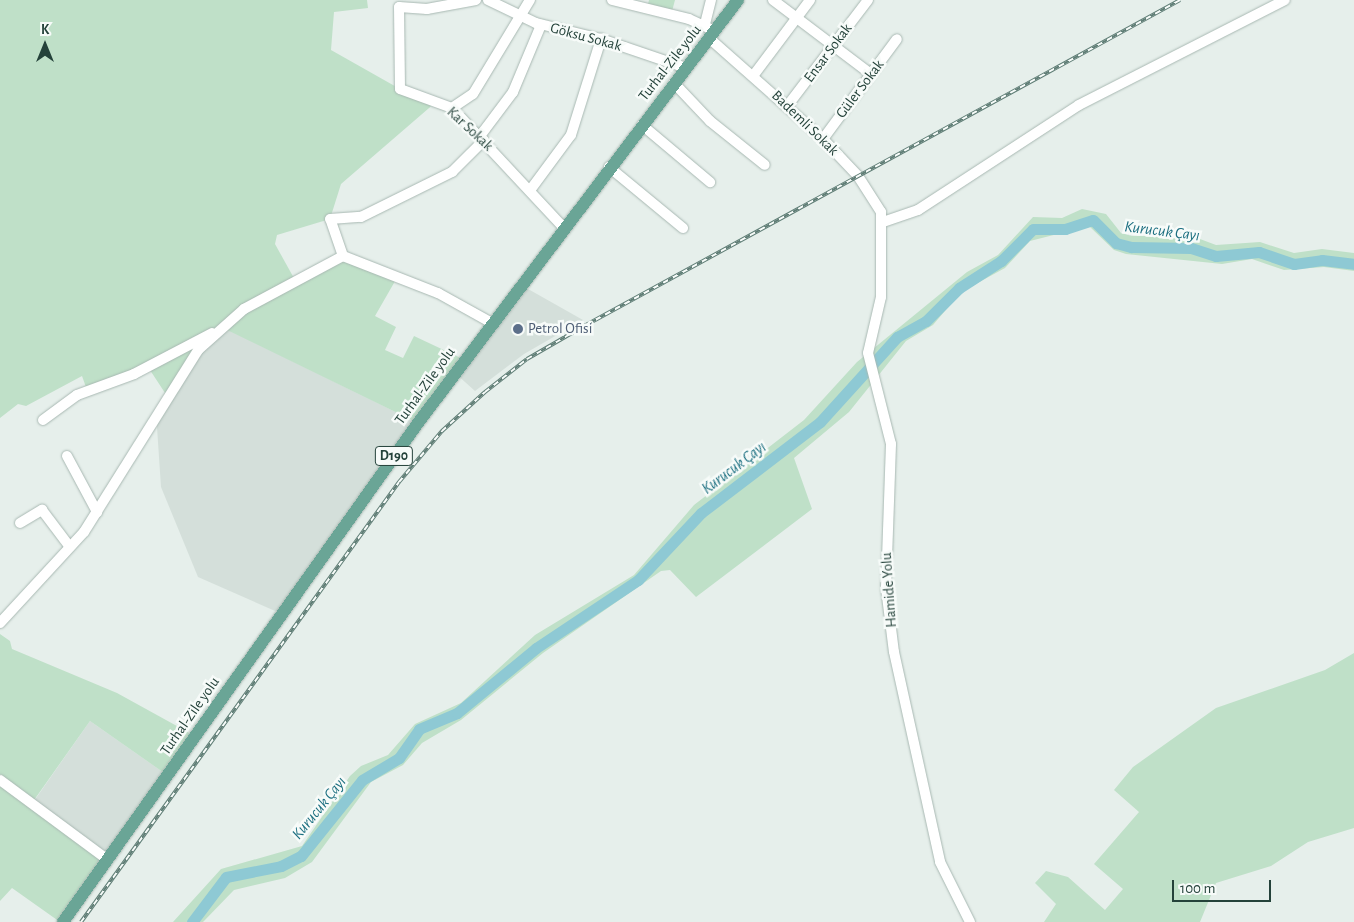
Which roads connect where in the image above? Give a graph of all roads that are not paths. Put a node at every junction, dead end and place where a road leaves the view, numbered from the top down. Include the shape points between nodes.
1 (476, 0) edge
2 (488, 0) edge
3 (530, 0) edge
4 (612, 0) edge
5 (711, 0) edge
6 (738, 0) edge
7 (773, 0) edge
8 (810, 0) edge
9 (868, 0) edge
10 (1285, 0) edge
11 (522, 15) junction
12 (796, 18) junction
13 (541, 25) junction
14 (710, 31) junction
15 (601, 39) junction
16 (897, 39) dead end
17 (833, 46) junction
18 (686, 68) junction
19 (871, 74) junction
20 (753, 76) junction
21 (674, 83) junction
22 (788, 105) junction
23 (452, 108) junction
24 (642, 125) junction
25 (482, 138) junction
26 (823, 139) junction
27 (765, 165) dead end
28 (609, 167) junction
29 (710, 182) dead end
30 (531, 189) junction
31 (883, 222) junction
32 (563, 227) junction
33 (683, 228) dead end
34 (343, 256) junction
35 (492, 323) junction
36 (217, 330) junction
37 (43, 420) dead end
38 (67, 456) dead end
39 (97, 512) junction
40 (20, 523) dead end
41 (70, 547) junction
42 (0, 623) edge
43 (0, 780) edge
44 (108, 860) junction
45 (63, 922) edge
46 (970, 922) edge

1 - 23 street, Kar Sokak via 427,9 399,7 400,89
2 - 11 street, Göksu Sokak
3 - 11 street
4 - 14 street
5 - 14 street
6 - 14 main road, Turhal-Zile yolu / D190
7 - 12 street
8 - 12 street
9 - 17 street, Ensar Sokak
10 - 31 street via 1079,105 918,210
11 - 13 street, Göksu Sokak
11 - 23 street via 473,94
12 - 17 street
12 - 20 street
13 - 15 street, Göksu Sokak
13 - 25 street via 510,98
14 - 18 main road, Turhal-Zile yolu / D190
14 - 20 street, Bademli Sokak
15 - 18 street, Göksu Sokak
15 - 30 street via 571,135
16 - 19 street, Güler Sokak
17 - 19 street
17 - 22 street, Ensar Sokak
18 - 21 main road, Turhal-Zile yolu / D190
19 - 26 street, Güler Sokak
20 - 22 street, Bademli Sokak
21 - 24 main road, Turhal-Zile yolu / D190
21 - 27 street via 710,121
22 - 26 street, Bademli Sokak
23 - 25 street, Kar Sokak
24 - 28 main road, Turhal-Zile yolu / D190
24 - 29 street
25 - 30 street, Kar Sokak
25 - 34 street via 452,172 361,217 330,219
26 - 31 street, Bademli Sokak via 861,180
28 - 32 main road, Turhal-Zile yolu / D190
28 - 33 street
30 - 32 street, Kar Sokak
31 - 46 street, Hamide Yolu via 881,297 869,360 891,444 884,570 894,652 940,862
32 - 35 main road, Turhal-Zile yolu / D190
34 - 35 street via 438,293
34 - 36 street via 264,297
35 - 44 main road, Turhal-Zile yolu / D190
36 - 37 street via 134,374 77,395
36 - 39 street via 156,412
38 - 39 street
39 - 41 street
40 - 41 street via 42,510
41 - 42 street
43 - 44 street
44 - 45 main road, Turhal-Zile yolu / D190

